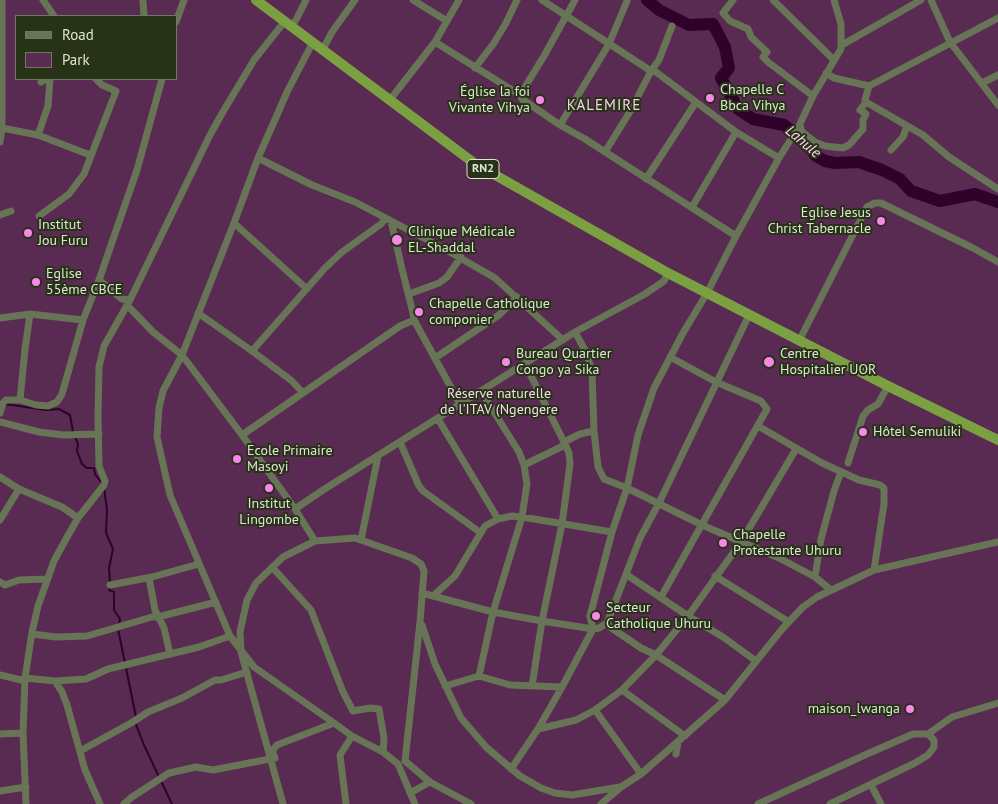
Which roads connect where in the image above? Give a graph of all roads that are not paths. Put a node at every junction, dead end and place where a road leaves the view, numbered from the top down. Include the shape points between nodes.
1 (2, 0) edge
2 (43, 0) edge
3 (143, 0) edge
4 (184, 0) edge
5 (256, 0) edge
6 (306, 0) edge
7 (356, 0) edge
8 (414, 0) edge
9 (459, 0) edge
10 (517, 0) edge
11 (542, 0) edge
12 (575, 0) edge
13 (733, 0) edge
14 (773, 0) edge
15 (834, 0) edge
16 (921, 0) edge
17 (931, 0) edge
18 (627, 1) edge
19 (53, 15) edge
20 (144, 15) edge
21 (178, 16) edge
22 (567, 17) junction
23 (998, 18) edge
24 (447, 20) junction
25 (288, 23) junction
26 (672, 26) dead end
27 (0, 29) edge
28 (313, 42) junction
29 (435, 42) junction
30 (950, 42) junction
31 (609, 44) junction
32 (842, 45) junction
33 (323, 49) junction
34 (834, 60) junction
35 (475, 68) junction
36 (651, 71) junction
37 (826, 73) junction
38 (998, 75) edge
39 (50, 80) edge
40 (97, 80) edge
41 (162, 80) edge
42 (982, 83) junction
43 (869, 86) junction
44 (520, 95) junction
45 (813, 96) junction
46 (390, 101) junction
47 (696, 102) junction
48 (866, 102) junction
49 (998, 105) edge
50 (560, 125) junction
51 (907, 126) junction
52 (799, 127) junction
53 (2, 128) junction
54 (736, 132) junction
55 (38, 135) junction
56 (0, 142) edge
57 (891, 150) dead end
58 (605, 152) junction
59 (90, 155) junction
60 (258, 158) junction
61 (778, 158) junction
62 (646, 179) junction
63 (998, 189) edge
64 (692, 207) junction
65 (12, 211) dead end
66 (0, 215) edge
67 (38, 216) dead end
68 (389, 220) junction
69 (234, 223) junction
70 (736, 236) junction
71 (461, 257) junction
72 (998, 262) edge
73 (668, 273) junction
74 (99, 280) junction
75 (307, 289) junction
76 (708, 293) junction
77 (409, 294) junction
78 (518, 297) junction
79 (130, 300) junction
80 (198, 313) junction
81 (30, 314) junction
82 (749, 315) junction
83 (0, 318) edge
84 (83, 320) junction
85 (414, 320) junction
86 (575, 332) junction
87 (563, 340) junction
88 (799, 341) junction
89 (252, 351) junction
90 (182, 354) junction
91 (670, 357) junction
92 (435, 358) junction
93 (525, 364) junction
94 (716, 382) junction
95 (888, 386) junction
96 (482, 391) junction
97 (303, 393) junction
98 (20, 400) junction
99 (460, 404) junction
100 (3, 406) edge
101 (438, 419) junction
102 (0, 422) edge
103 (758, 426) junction
104 (594, 431) junction
105 (99, 434) junction
106 (242, 434) junction
107 (998, 440) edge
108 (400, 442) junction
109 (565, 444) junction
110 (796, 449) junction
111 (378, 456) junction
112 (848, 463) dead end
113 (524, 465) junction
114 (841, 472) junction
115 (0, 477) edge
116 (627, 488) junction
117 (19, 489) junction
118 (659, 504) junction
119 (295, 509) junction
120 (522, 517) junction
121 (78, 518) junction
122 (498, 518) junction
123 (0, 520) edge
124 (562, 524) junction
125 (702, 526) junction
126 (612, 532) junction
127 (480, 533) junction
128 (361, 540) junction
129 (316, 541) junction
130 (740, 542) junction
131 (998, 542) edge
132 (199, 564) junction
133 (272, 567) junction
134 (874, 570) junction
135 (627, 575) junction
136 (715, 576) junction
137 (815, 576) junction
138 (149, 578) junction
139 (47, 580) junction
140 (0, 582) edge
141 (110, 585) dead end
142 (831, 590) junction
143 (422, 593) junction
144 (434, 595) junction
145 (661, 597) junction
146 (216, 602) junction
147 (493, 612) junction
148 (688, 616) junction
149 (158, 617) junction
150 (542, 621) junction
151 (420, 622) junction
152 (789, 622) junction
153 (607, 623) junction
154 (592, 629) junction
155 (32, 634) junction
156 (230, 636) junction
157 (241, 652) junction
158 (170, 654) junction
159 (656, 655) junction
160 (756, 662) junction
161 (247, 672) junction
162 (0, 675) edge
163 (480, 676) junction
164 (25, 678) junction
165 (55, 681) junction
166 (445, 686) junction
167 (532, 686) junction
168 (562, 687) junction
169 (622, 690) junction
170 (725, 700) junction
171 (998, 703) edge
172 (595, 710) junction
173 (334, 723) junction
174 (538, 728) junction
175 (23, 733) junction
176 (0, 734) edge
177 (928, 734) junction
178 (352, 736) junction
179 (685, 736) junction
180 (678, 742) junction
181 (80, 751) junction
182 (383, 752) junction
183 (676, 754) dead end
184 (272, 759) junction
185 (405, 761) junction
186 (398, 764) junction
187 (512, 769) junction
188 (641, 774) junction
189 (430, 782) junction
190 (871, 785) junction
191 (26, 787) junction
192 (621, 787) junction
193 (0, 791) edge
194 (410, 793) junction
195 (761, 802) edge
196 (26, 804) edge
197 (100, 804) edge
198 (124, 804) edge
199 (284, 804) edge
200 (346, 804) edge
201 (415, 804) edge
202 (471, 804) edge
203 (602, 804) edge
204 (775, 804) edge
205 (830, 804) edge
206 (881, 804) edge

1 - 27 street
2 - 19 street
3 - 20 street
4 - 21 street
5 - 25 highway, RN2
6 - 25 street via 297,18
7 - 33 street
8 - 24 street
9 - 24 street
10 - 35 street via 494,43
11 - 22 street
12 - 22 street
13 - 45 street via 723,13 730,21 748,29 751,37 767,52 764,57 768,62
14 - 34 street
15 - 32 street via 841,24
16 - 32 street
17 - 30 street
18 - 31 street
22 - 31 street
22 - 44 street
23 - 30 street
24 - 29 street
25 - 28 highway, RN2
25 - 79 street via 254,60 210,134
26 - 36 street via 659,60
27 - 53 street
28 - 33 highway, RN2
28 - 60 street
29 - 35 street
29 - 46 street
30 - 42 street
30 - 43 street
31 - 36 street
31 - 50 street
32 - 34 street
33 - 46 highway, RN2
34 - 37 street
35 - 44 street
36 - 47 street
36 - 58 street
37 - 43 street
37 - 45 street
38 - 42 street
39 - 55 street via 48,106
40 - 59 street via 116,91
41 - 74 street via 137,170
42 - 49 street
43 - 48 street
44 - 50 street
45 - 52 street
46 - 73 highway, RN2 via 474,163
47 - 54 street
47 - 62 street
48 - 51 street
48 - 52 street via 860,110 866,114 863,129 843,148 815,142
50 - 58 street
51 - 57 street via 897,146
51 - 63 street via 923,134 949,157
52 - 61 street
53 - 55 street
53 - 56 street
54 - 61 street
54 - 64 street
55 - 59 street
58 - 62 street
59 - 67 street via 84,174 74,189
60 - 68 street
60 - 69 street
61 - 70 street
62 - 64 street
64 - 70 street
65 - 66 street
68 - 71 street
68 - 75 street via 342,252
68 - 77 street
69 - 75 street
69 - 80 street
70 - 76 street
71 - 77 street via 443,280
71 - 78 street
72 - 88 street via 881,203 874,203 867,207
73 - 76 highway, RN2
73 - 86 street via 664,281 645,294
74 - 79 street via 122,299
74 - 84 street
75 - 89 street
76 - 82 highway, RN2
76 - 91 street
77 - 85 street
78 - 87 street
78 - 92 street via 499,315
79 - 90 street via 127,305 153,332
79 - 105 street via 101,354
80 - 89 street
80 - 90 street
81 - 83 street
81 - 84 street
81 - 98 street
82 - 88 highway, RN2
82 - 94 street
84 - 98 street via 57,402 45,406
85 - 92 street
85 - 97 street via 400,326
86 - 87 street
86 - 104 street via 592,371
87 - 93 street
88 - 95 highway, RN2
89 - 97 street
90 - 106 street
90 - 132 street via 163,390 158,408 157,437 170,495
91 - 94 street
91 - 116 street via 654,388 638,435
92 - 99 street
93 - 96 street
93 - 109 street
94 - 103 street via 764,404 766,409
94 - 118 street
95 - 107 highway, RN2
95 - 112 street via 878,404 863,416
96 - 99 street
96 - 113 street
97 - 106 street
98 - 100 street
99 - 101 street
101 - 108 street
101 - 122 street
102 - 105 street via 63,435
103 - 110 street
103 - 125 street
104 - 109 street via 580,434
104 - 116 street via 598,467 604,479
105 - 121 street via 99,466 105,481
106 - 119 street
108 - 111 street
108 - 127 street via 423,491
109 - 113 street
109 - 124 street via 570,464
110 - 114 street
110 - 130 street
111 - 119 street
111 - 128 street
113 - 120 street via 527,484
114 - 134 street via 884,488
114 - 137 street via 821,539
115 - 117 street
116 - 118 street
116 - 126 street
117 - 121 street via 62,507
117 - 123 street
118 - 125 street
118 - 135 street via 640,538
119 - 129 street
120 - 122 street
120 - 124 street
120 - 147 street
121 - 139 street
122 - 127 street
124 - 126 street
124 - 150 street
125 - 130 street
125 - 145 street
126 - 154 street via 590,616
127 - 144 street via 456,576
128 - 129 street
128 - 143 street via 421,564 424,571
129 - 133 street via 283,557
130 - 136 street
130 - 137 street
131 - 134 street
132 - 138 street
132 - 146 street
133 - 157 street via 256,583 247,600 240,632
133 - 182 street via 311,610 353,711 379,709
134 - 142 street
135 - 145 street
135 - 153 street
136 - 148 street
136 - 152 street
137 - 142 street
138 - 141 street
138 - 149 street
139 - 140 street via 19,580 5,585
139 - 155 street
142 - 152 street via 817,596
143 - 144 street
143 - 151 street
144 - 147 street
145 - 148 street
146 - 149 street
146 - 156 street
147 - 150 street
147 - 163 street
148 - 159 street
148 - 160 street
149 - 155 street via 87,636
149 - 158 street
150 - 154 street
150 - 167 street
151 - 166 street
151 - 185 street
152 - 160 street
153 - 154 street
153 - 159 street
154 - 168 street
155 - 164 street
156 - 157 street
156 - 158 street
157 - 161 street
157 - 173 street via 254,667
158 - 165 street via 108,669 86,679
159 - 169 street
159 - 170 street
160 - 170 street
161 - 181 street via 215,680 140,716
161 - 184 street
162 - 164 street
163 - 166 street
163 - 167 street via 510,685
164 - 165 street
164 - 175 street
165 - 181 street via 67,705
166 - 187 street via 460,718 471,732
167 - 168 street
168 - 174 street
169 - 172 street
169 - 179 street
170 - 179 street
171 - 177 street via 952,717
172 - 174 street via 576,720
172 - 188 street
173 - 178 street
173 - 184 street via 277,745 272,750 275,758
174 - 187 street
175 - 176 street
175 - 191 street
177 - 190 street via 934,740 934,747 928,755
177 - 195 street via 914,734
178 - 182 street
178 - 200 street via 340,755
179 - 180 street
180 - 183 street
180 - 188 street
181 - 197 street
182 - 186 street
184 - 198 street via 213,770 196,767 170,772
184 - 199 street
185 - 186 street
185 - 189 street
186 - 194 street
187 - 192 street via 555,793 572,795
188 - 192 street
189 - 194 street
189 - 202 street
190 - 205 street
190 - 206 street
191 - 193 street
191 - 196 street
192 - 203 street
194 - 201 street
195 - 204 street

